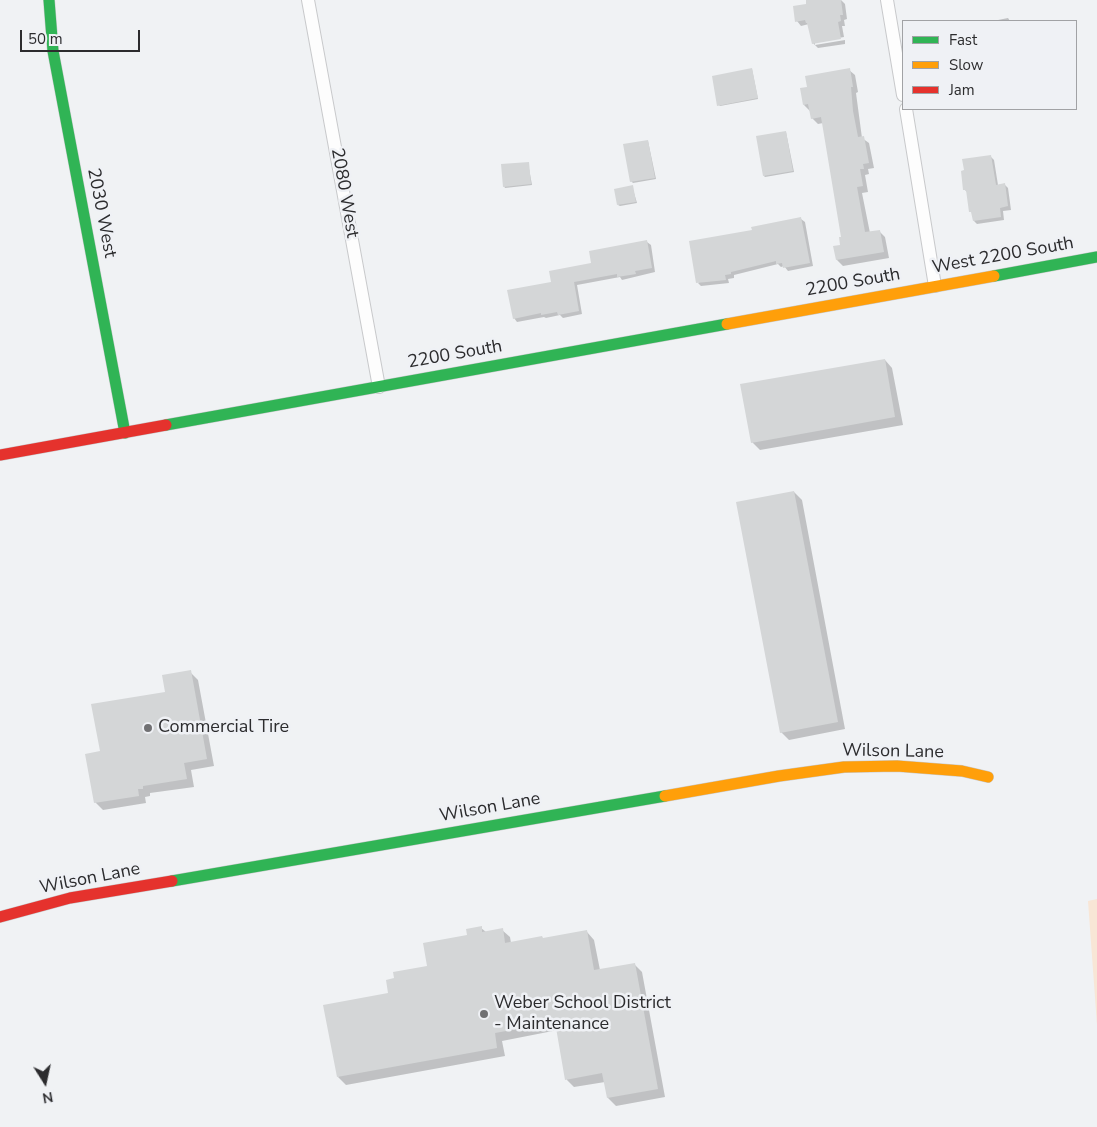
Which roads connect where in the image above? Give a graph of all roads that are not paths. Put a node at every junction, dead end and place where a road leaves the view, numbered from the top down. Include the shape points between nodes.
1 (49, 0) edge
2 (308, 0) edge
3 (887, 0) edge
4 (902, 89) edge
5 (906, 110) edge
6 (1097, 257) edge
7 (936, 286) junction
8 (916, 289) joint
9 (379, 387) junction
10 (125, 433) junction
11 (0, 455) edge
12 (988, 777) dead end
13 (0, 917) edge

1 - 10 street, 2030 West via 53,51
2 - 9 street, 2080 West
3 - 4 street
5 - 7 street
6 - 7 street, West 2200 South
7 - 8 street, West 2200 South
8 - 9 street, 2200 South
9 - 10 street, 2200 South
10 - 11 street, 2200 South
12 - 13 street, Wilson Lane via 962,771 897,766 844,767 779,776 95,894

